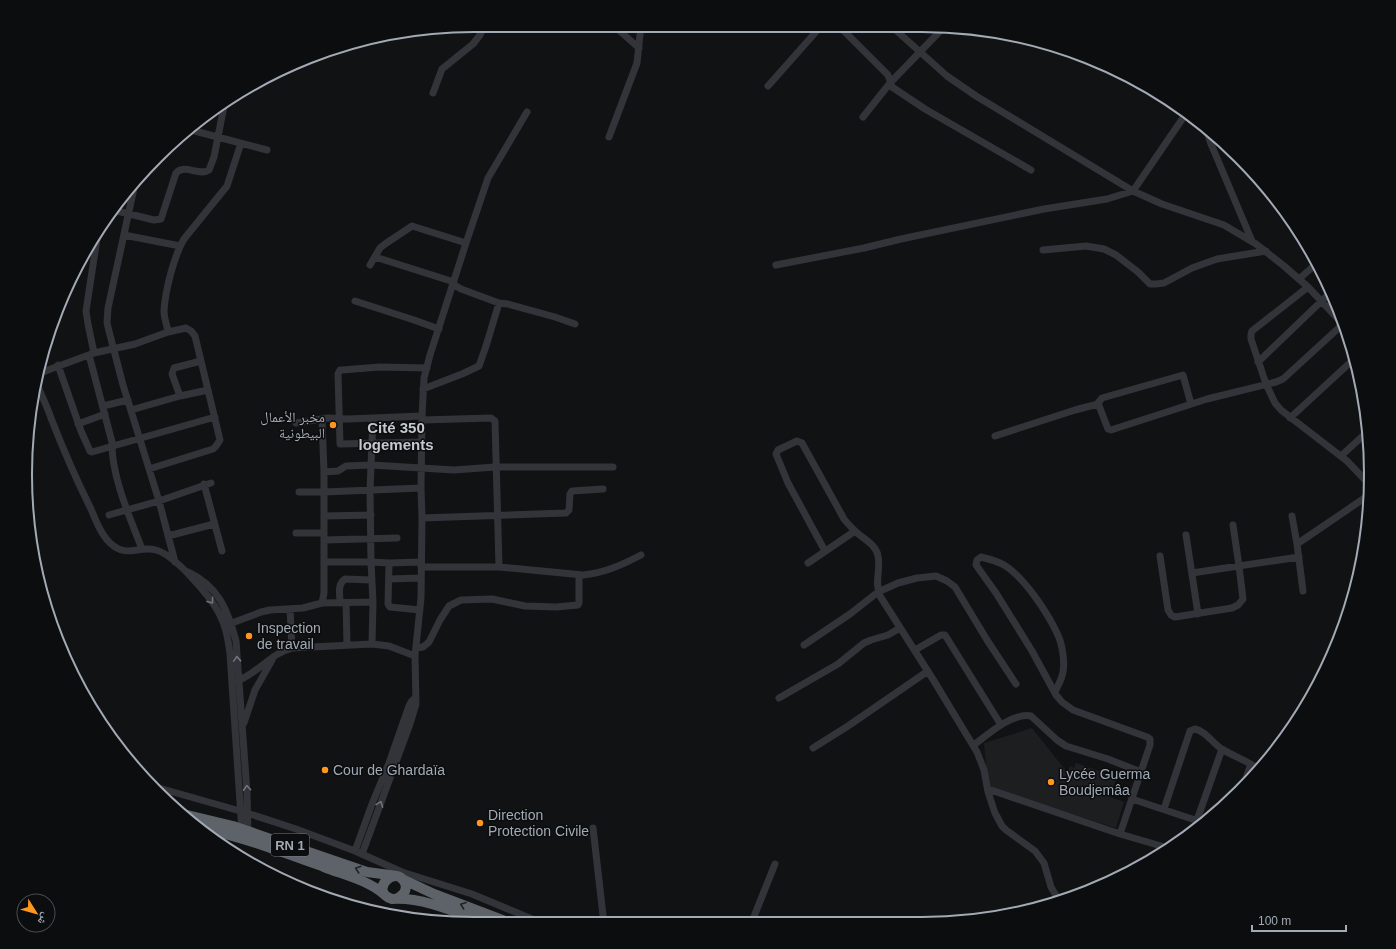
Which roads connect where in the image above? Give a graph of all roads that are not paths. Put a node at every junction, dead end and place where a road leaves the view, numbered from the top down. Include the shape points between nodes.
1 (481, 32) edge
2 (621, 32) edge
3 (640, 32) edge
4 (816, 32) edge
5 (845, 32) edge
6 (898, 32) edge
7 (938, 33) edge
8 (639, 48) junction
9 (921, 52) junction
10 (890, 83) junction
11 (768, 86) dead end
12 (433, 93) dead end
13 (223, 111) edge
14 (527, 112) dead end
15 (863, 117) dead end
16 (1183, 118) edge
17 (195, 131) edge
18 (217, 137) junction
19 (609, 137) dead end
20 (1209, 139) edge
21 (241, 143) junction
22 (267, 150) dead end
23 (1031, 170) dead end
24 (1133, 191) junction
25 (133, 194) edge
26 (119, 212) edge
27 (128, 214) junction
28 (124, 235) junction
29 (1252, 241) junction
30 (466, 243) junction
31 (96, 246) edge
32 (180, 246) junction
33 (1043, 250) dead end
34 (1266, 251) junction
35 (375, 257) junction
36 (370, 265) dead end
37 (776, 265) dead end
38 (1312, 267) edge
39 (1299, 279) junction
40 (453, 283) junction
41 (1308, 287) junction
42 (1326, 296) edge
43 (1321, 301) junction
44 (355, 302) dead end
45 (499, 303) junction
46 (1334, 314) edge
47 (575, 324) dead end
48 (1339, 328) edge
49 (439, 329) junction
50 (168, 332) junction
51 (114, 349) junction
52 (92, 354) junction
53 (201, 361) junction
54 (1258, 362) junction
55 (1350, 363) edge
56 (58, 365) junction
57 (427, 368) junction
58 (45, 370) edge
59 (1266, 384) junction
60 (424, 389) junction
61 (208, 390) junction
62 (40, 392) edge
63 (180, 396) junction
64 (128, 400) junction
65 (1098, 404) junction
66 (1191, 404) junction
67 (103, 406) junction
68 (131, 410) junction
69 (104, 414) junction
70 (215, 417) junction
71 (373, 418) junction
72 (422, 418) junction
73 (1290, 418) junction
74 (339, 419) junction
75 (322, 420) junction
76 (296, 423) dead end
77 (78, 424) junction
78 (996, 436) dead end
79 (1362, 437) edge
80 (140, 438) junction
81 (422, 442) junction
82 (372, 443) junction
83 (112, 446) junction
84 (1341, 456) junction
85 (372, 465) junction
86 (613, 467) dead end
87 (495, 468) junction
88 (149, 469) junction
89 (422, 469) junction
90 (324, 472) junction
91 (1364, 479) edge
92 (421, 488) junction
93 (603, 489) dead end
94 (370, 490) junction
95 (299, 492) dead end
96 (324, 492) junction
97 (1363, 499) edge
98 (158, 501) junction
99 (127, 510) junction
100 (109, 515) dead end
101 (371, 515) junction
102 (498, 515) junction
103 (324, 516) junction
104 (1292, 516) dead end
105 (422, 518) junction
106 (214, 524) junction
107 (1233, 525) dead end
108 (854, 531) junction
109 (296, 533) dead end
110 (1186, 535) dead end
111 (168, 536) junction
112 (324, 536) junction
113 (371, 538) junction
114 (397, 538) dead end
115 (1297, 544) junction
116 (142, 549) junction
117 (222, 551) dead end
118 (825, 551) junction
119 (641, 555) dead end
120 (1160, 556) dead end
121 (1299, 557) junction
122 (175, 562) junction
123 (324, 562) junction
124 (371, 562) junction
125 (389, 563) junction
126 (808, 563) dead end
127 (421, 564) junction
128 (1239, 566) junction
129 (499, 567) junction
130 (186, 571) junction
131 (1192, 573) junction
132 (579, 575) junction
133 (421, 578) junction
134 (389, 579) junction
135 (371, 580) junction
136 (878, 592) junction
137 (1303, 592) dead end
138 (373, 602) junction
139 (322, 603) junction
140 (343, 603) junction
141 (290, 609) junction
142 (420, 610) junction
143 (1198, 614) junction
144 (232, 623) junction
145 (900, 628) junction
146 (372, 644) junction
147 (347, 645) junction
148 (804, 645) dead end
149 (292, 648) junction
150 (915, 650) junction
151 (415, 652) junction
152 (272, 658) junction
153 (928, 671) junction
154 (240, 680) junction
155 (232, 682) junction
156 (1016, 684) dead end
157 (1055, 692) junction
158 (779, 698) dead end
159 (1001, 725) junction
160 (242, 733) junction
161 (974, 746) junction
162 (813, 748) dead end
163 (1222, 749) junction
164 (1251, 764) junction
165 (1254, 766) edge
166 (1141, 772) junction
167 (1248, 772) edge
168 (165, 790) edge
169 (988, 790) junction
170 (1132, 799) junction
171 (1164, 809) junction
172 (244, 812) junction
173 (194, 817) edge
174 (1197, 820) joint
175 (593, 828) dead end
176 (210, 829) edge
177 (1120, 834) junction
178 (245, 835) junction
179 (1161, 846) edge
180 (358, 853) junction
181 (775, 864) dead end
182 (400, 876) junction
183 (384, 895) junction
184 (1056, 896) edge
185 (395, 899) junction
186 (467, 917) edge
187 (495, 917) edge
188 (527, 917) edge
189 (603, 917) edge
190 (754, 917) edge

1 - 12 street via 477,39 442,69
2 - 8 street
3 - 8 street
4 - 11 street
5 - 10 street via 888,75
6 - 9 street
7 - 9 street
8 - 19 street via 637,63
9 - 10 street
9 - 24 street via 947,76 976,96
10 - 15 street
10 - 23 street via 892,87 925,108
13 - 18 street
14 - 30 street via 488,178
16 - 24 street
17 - 18 street
18 - 21 street
18 - 27 street via 214,157 207,172 182,169 176,173 161,219 154,220
20 - 29 street
21 - 22 street
21 - 32 street via 227,186
24 - 29 street via 1224,226
24 - 37 street
25 - 27 street
26 - 27 street
27 - 28 street
28 - 32 street
28 - 51 street via 108,308 107,323
29 - 34 street
30 - 35 street via 412,226 380,248
30 - 40 street
31 - 52 street via 86,311
32 - 50 street via 167,289 164,311
33 - 34 street via 1086,246 1104,249 1121,259 1150,284 1164,282 1217,259
34 - 39 street
35 - 36 street
35 - 40 street
38 - 39 street
39 - 41 street
40 - 45 street via 461,289
40 - 49 street
41 - 43 street
41 - 54 street via 1250,334
42 - 43 street
43 - 46 street
43 - 54 street
44 - 49 street
45 - 47 street
45 - 60 street via 479,366
48 - 59 street via 1283,379
49 - 57 street
50 - 51 street
50 - 53 street via 186,328 191,331 195,336
51 - 52 street
51 - 64 street
52 - 56 street
52 - 67 street
53 - 61 street
53 - 63 street via 172,370
54 - 59 street
55 - 73 street
56 - 58 street
56 - 77 street
57 - 60 street
57 - 74 street via 380,367 340,370
59 - 66 street
59 - 73 street via 1275,402
60 - 72 street
61 - 63 street
61 - 70 street
62 - 116 street via 72,472 102,532 109,542 122,551
63 - 68 street
64 - 67 street
64 - 68 street
65 - 66 street via 1108,429 1111,430
65 - 66 street via 1102,398 1183,375
65 - 78 street
67 - 69 street
68 - 80 street
69 - 77 street
69 - 83 street
70 - 80 street
70 - 88 street via 220,436 216,446
71 - 72 street
71 - 74 street
71 - 82 street
72 - 81 street
72 - 87 street via 492,419 495,423
73 - 84 street
74 - 75 street
74 - 82 street via 340,445
75 - 76 street
75 - 90 street
77 - 83 street via 90,452
79 - 84 street
80 - 83 street
80 - 88 street
81 - 82 street
81 - 89 street
82 - 85 street
83 - 99 street
84 - 91 street
85 - 89 street
85 - 90 street via 346,466 338,471
85 - 94 street
86 - 87 street
87 - 89 street
87 - 102 street
88 - 98 street
89 - 92 street
90 - 96 street
92 - 94 street
92 - 105 street
93 - 102 street via 572,491 569,510 566,513
94 - 96 street
94 - 101 street
95 - 96 street
96 - 103 street
97 - 115 street
98 - 99 street
98 - 106 street via 208,483
98 - 111 street
99 - 100 street
99 - 116 street
101 - 103 street
101 - 113 street
102 - 105 street
102 - 129 street
103 - 112 street
104 - 115 street
105 - 127 street
106 - 111 street
106 - 117 street
107 - 128 street
108 - 118 street
108 - 118 street via 844,519 802,443 797,441 778,450 776,454 788,483
108 - 136 street via 873,546 878,554
109 - 112 street
110 - 131 street
111 - 122 street
112 - 113 street
112 - 123 street
113 - 114 street
113 - 124 street
115 - 121 street
116 - 122 street via 157,550
118 - 126 street
119 - 132 street via 617,567 595,574
120 - 143 street via 1169,614
121 - 128 street
121 - 137 street
122 - 130 street
123 - 124 street
123 - 139 street
124 - 125 street
124 - 135 street
125 - 127 street
125 - 134 street
127 - 129 street
127 - 133 street
128 - 131 street
128 - 143 street via 1242,602 1232,608
129 - 132 street
130 - 144 street via 208,583 217,594
130 -> 155 street via 212,601 225,627
131 - 143 street
132 - 151 street via 578,605 525,606 492,600 461,600 449,606 429,642
133 - 134 street
133 - 142 street
134 - 142 street via 390,607
135 - 138 street
135 - 140 street via 341,581
136 - 145 street
136 - 148 street
136 - 156 street via 917,578 936,576 947,581 955,587
138 - 140 street
138 - 146 street
139 - 140 street
139 - 141 street
140 - 147 street
141 - 144 street via 261,612
141 - 149 street
142 - 151 street
154 -> 144 street
145 - 150 street
145 - 158 street via 864,643 838,664
146 - 147 street
146 - 151 street
147 - 149 street
149 - 152 street
150 - 153 street
150 - 159 street via 945,635
151 - 180 street via 416,704
152 - 154 street
152 - 160 street via 255,690 245,716
153 - 161 street
153 - 162 street
154 - 155 street
154 - 160 street
155 - 172 street
157 - 157 street via 1063,672 1057,634 1019,577 997,561 979,558 976,564 1025,639
157 - 166 street via 1062,702 1073,710 1150,739
159 - 161 street
159 - 166 street via 1024,715 1031,716 1066,746
172 -> 160 street via 247,792
161 - 169 street via 984,770
163 - 164 street
163 - 171 street via 1201,731 1190,731
163 - 174 street
164 - 165 street
164 - 167 street
166 - 170 street
168 - 172 street
169 - 177 street
169 - 184 street via 1002,826 1035,851 1044,863
170 - 171 street
170 - 177 street
171 - 174 street
172 - 178 street
172 - 180 street
173 - 178 highway, RN 1 via 215,821
175 - 189 street
176 - 178 highway, RN 1
177 - 179 street
182 -> 178 highway, RN 1 via 367,872
178 - 183 highway, RN 1 via 373,886
180 - 182 street
181 - 190 street
182 - 183 highway via 388,878 384,883
182 - 185 highway via 406,886 404,893
187 -> 182 highway, RN 1 via 434,894
182 - 188 street via 472,894
183 - 185 highway
185 - 186 highway via 431,904

